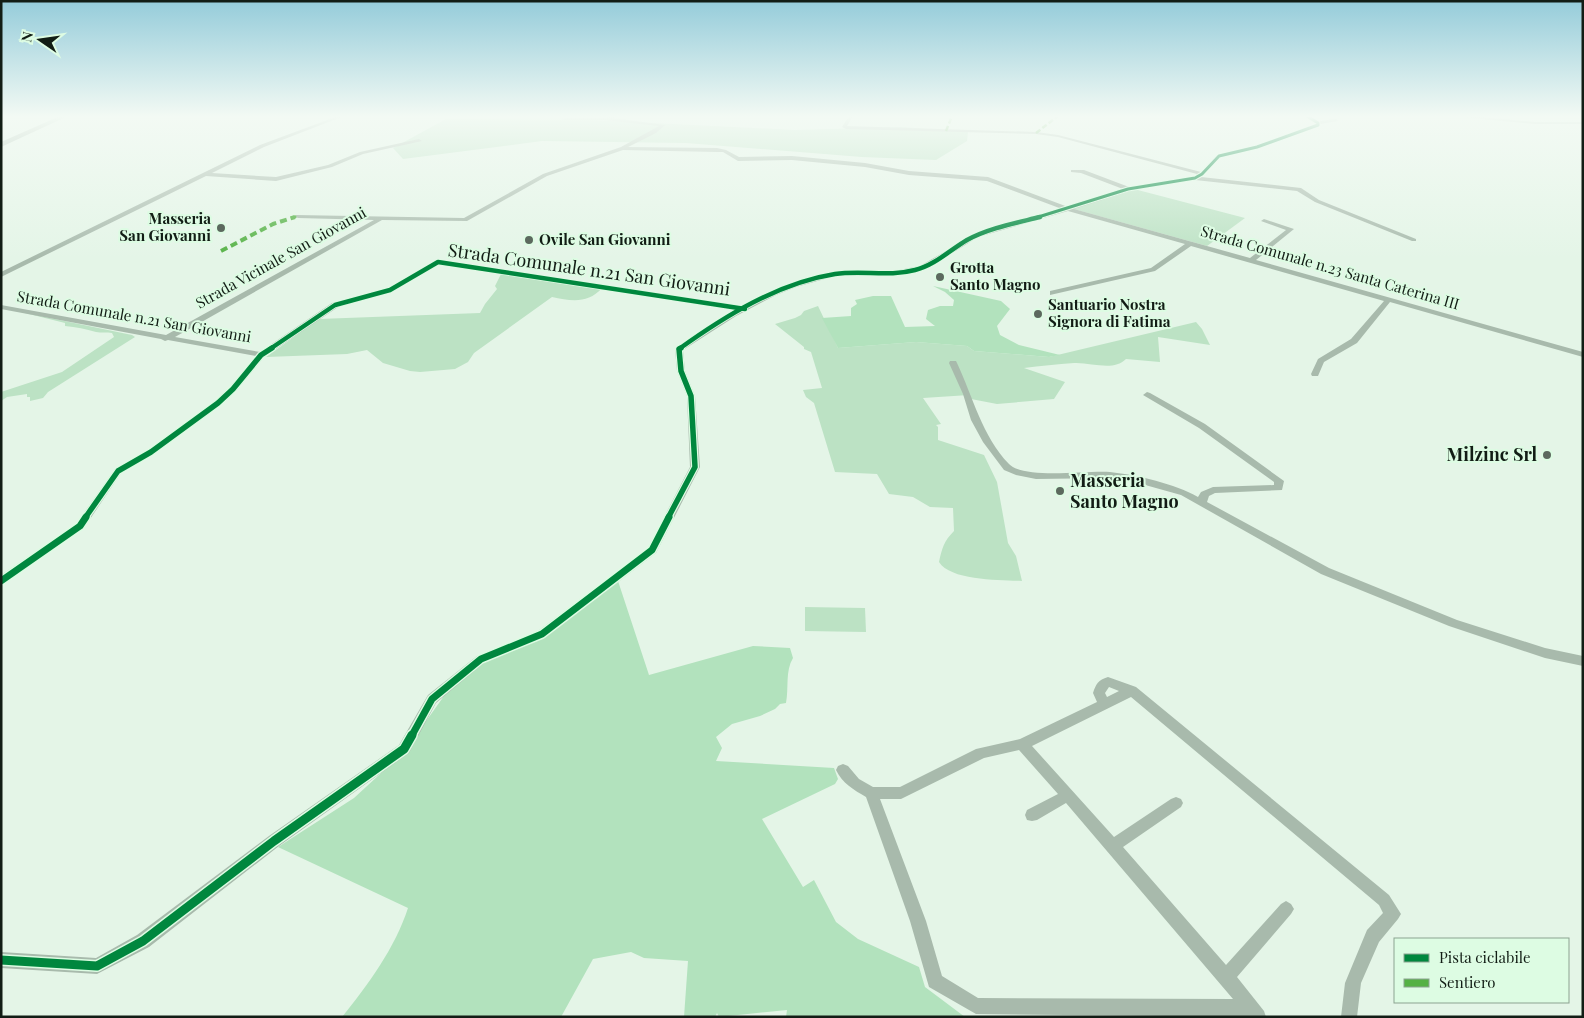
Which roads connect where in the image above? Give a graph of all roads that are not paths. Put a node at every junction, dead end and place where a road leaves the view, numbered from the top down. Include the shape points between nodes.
1 (226, 164) edge
2 (337, 164) edge
3 (577, 164) edge
4 (849, 164) edge
5 (1162, 164) edge
6 (1212, 164) edge
7 (1073, 171) dead end
8 (205, 174) junction
9 (1202, 174) junction
10 (1196, 178) junction
11 (1129, 189) junction
12 (1070, 208) junction
13 (298, 216) dead end
14 (385, 217) junction
15 (1264, 221) dead end
16 (1414, 240) dead end
17 (1191, 243) junction
18 (1252, 260) junction
19 (1, 275) edge
20 (1053, 293) dead end
21 (1388, 300) junction
22 (1, 307) edge
23 (746, 309) junction
24 (164, 339) junction
25 (261, 355) junction
26 (1583, 355) edge
27 (952, 363) dead end
28 (1315, 374) dead end
29 (1147, 395) dead end
30 (1202, 503) junction
31 (1, 581) edge
32 (1583, 661) edge
33 (1132, 691) junction
34 (1104, 704) junction
35 (1022, 744) junction
36 (843, 770) dead end
37 (871, 794) junction
38 (1067, 796) junction
39 (1176, 804) dead end
40 (1032, 815) dead end
41 (1113, 846) junction
42 (1286, 909) dead end
43 (1, 960) edge
44 (1226, 976) junction
45 (1254, 1012) edge
46 (1349, 1017) edge

1 - 8 street
2 - 8 street via 276,179
3 - 14 street via 545,175 465,220
4 - 12 street, Strada Comunale n.23 Santa Caterina III via 909,173 984,178 1048,203
5 - 9 street
6 - 9 street
7 - 11 street
8 - 19 street
9 - 10 street
10 - 11 street
10 - 16 street via 1299,189 1317,201
11 - 12 street
12 - 17 street, Strada Comunale n.23 Santa Caterina III
12 - 23 street via 1004,225 961,242 915,270 876,275 836,274 798,282
13 - 14 street
14 - 24 street, Strada Vicinale San Giovanni
15 - 18 street via 1291,229
17 - 18 street, Strada Comunale n.23 Santa Caterina III
17 - 20 street via 1153,270
18 - 21 street, Strada Comunale n.23 Santa Caterina III
21 - 26 street, Strada Comunale n.23 Santa Caterina III
21 - 28 street via 1354,340 1321,361
22 - 24 street, Strada Comunale n.21 San Giovanni
23 - 25 street, Strada Comunale n.21 San Giovanni via 438,262 390,290 335,305
23 - 43 street via 678,349 681,371 691,396 695,466 652,550 542,634 481,659 432,699 404,749 274,841 143,941 97,966
24 - 25 street, Strada Comunale n.21 San Giovanni
25 - 31 street, Strada Comunale n.21 San Giovanni via 218,403 151,452 118,470 80,526
27 - 30 street via 975,420 1007,468 1036,476 1110,475 1139,480
29 - 30 street via 1202,426 1279,482 1279,488 1213,490 1204,494
30 - 32 street via 1325,571 1453,623 1545,653
33 - 34 street
33 - 34 street via 1108,682 1100,693
33 - 46 street via 1384,900 1393,914 1373,936 1353,983
34 - 35 street
35 - 37 street via 981,752 901,793
35 - 38 street
36 - 37 street via 854,783
37 - 45 street via 918,921 935,981 976,1006
38 - 40 street
38 - 41 street
39 - 41 street
41 - 44 street
42 - 44 street
44 - 45 street

